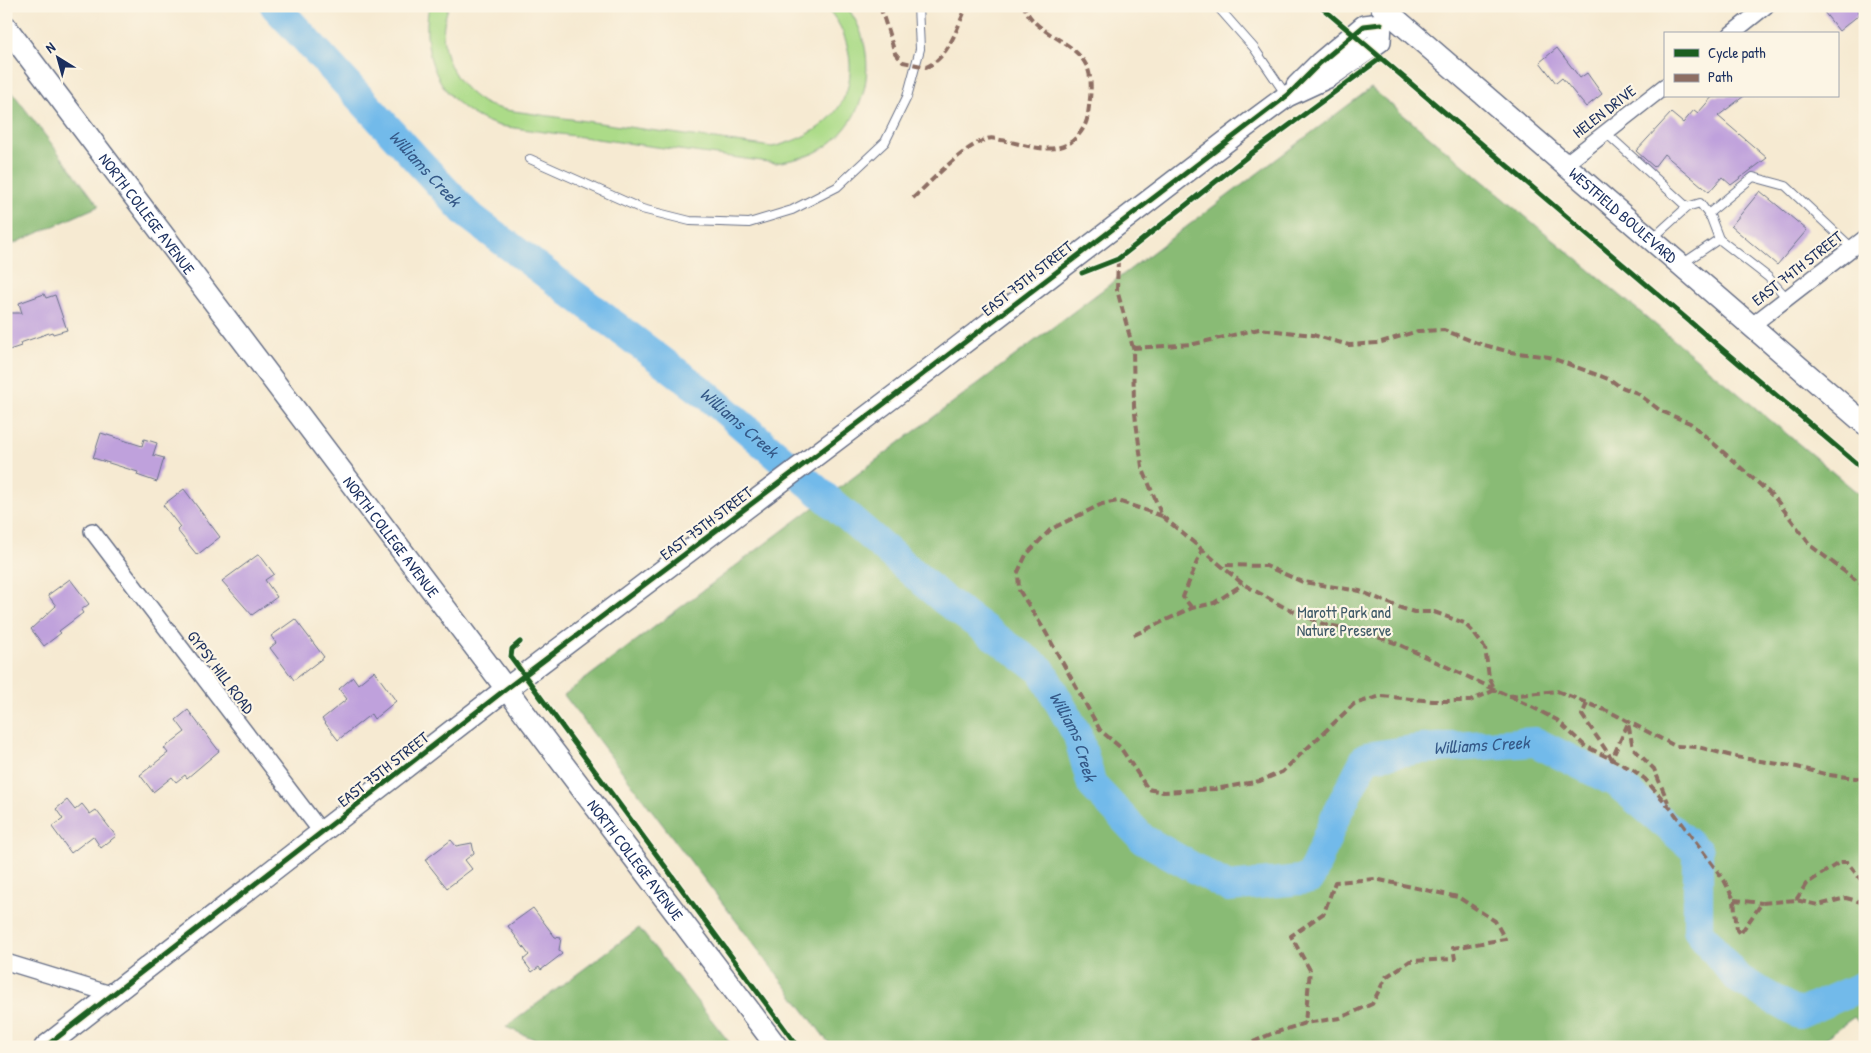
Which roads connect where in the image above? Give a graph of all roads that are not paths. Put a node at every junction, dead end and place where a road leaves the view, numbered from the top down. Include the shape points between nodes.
1 (918, 6) edge
2 (1217, 6) edge
3 (1766, 6) edge
4 (1387, 13) edge
5 (6, 26) edge
6 (1734, 32) edge
7 (1664, 87) edge
8 (1287, 96) junction
9 (1605, 132) junction
10 (530, 159) dead end
11 (1564, 165) junction
12 (1687, 207) junction
13 (1708, 214) junction
14 (1719, 238) junction
15 (1865, 238) edge
16 (1651, 240) junction
17 (1852, 248) junction
18 (1680, 265) junction
19 (1787, 298) junction
20 (1751, 326) junction
21 (1865, 424) edge
22 (92, 532) dead end
23 (506, 689) junction
24 (322, 833) junction
25 (6, 962) edge
26 (114, 995) junction
27 (45, 1047) edge
28 (777, 1047) edge

1 - 10 lane via 920,49 907,97 885,142 837,187 792,210 749,223 690,220 642,209
2 - 8 lane via 1254,48
3 - 6 street
4 - 8 street, EAST 75TH STREET via 1364,26
4 - 11 street, WESTFIELD BOULEVARD
5 - 23 street, NORTH COLLEGE AVENUE
7 - 9 street, HELEN DRIVE
8 - 23 street, EAST 75TH STREET
9 - 11 street, HELEN DRIVE
9 - 12 lane
11 - 16 street, WESTFIELD BOULEVARD
12 - 13 lane via 1700,202
12 - 16 lane
13 - 14 lane
13 - 17 lane via 1753,177 1771,181 1786,186
14 - 18 lane
14 - 19 lane via 1768,277
15 - 17 street, EAST 74TH STREET
16 - 18 street, WESTFIELD BOULEVARD
17 - 19 street, EAST 74TH STREET
18 - 20 street, WESTFIELD BOULEVARD
19 - 20 street, EAST 74TH STREET
20 - 21 street, WESTFIELD BOULEVARD
22 - 24 street, GYPSY HILL ROAD
23 - 24 street, EAST 75TH STREET
23 - 28 street, NORTH COLLEGE AVENUE
24 - 26 street, EAST 75TH STREET
25 - 26 street
26 - 27 street, EAST 75TH STREET

